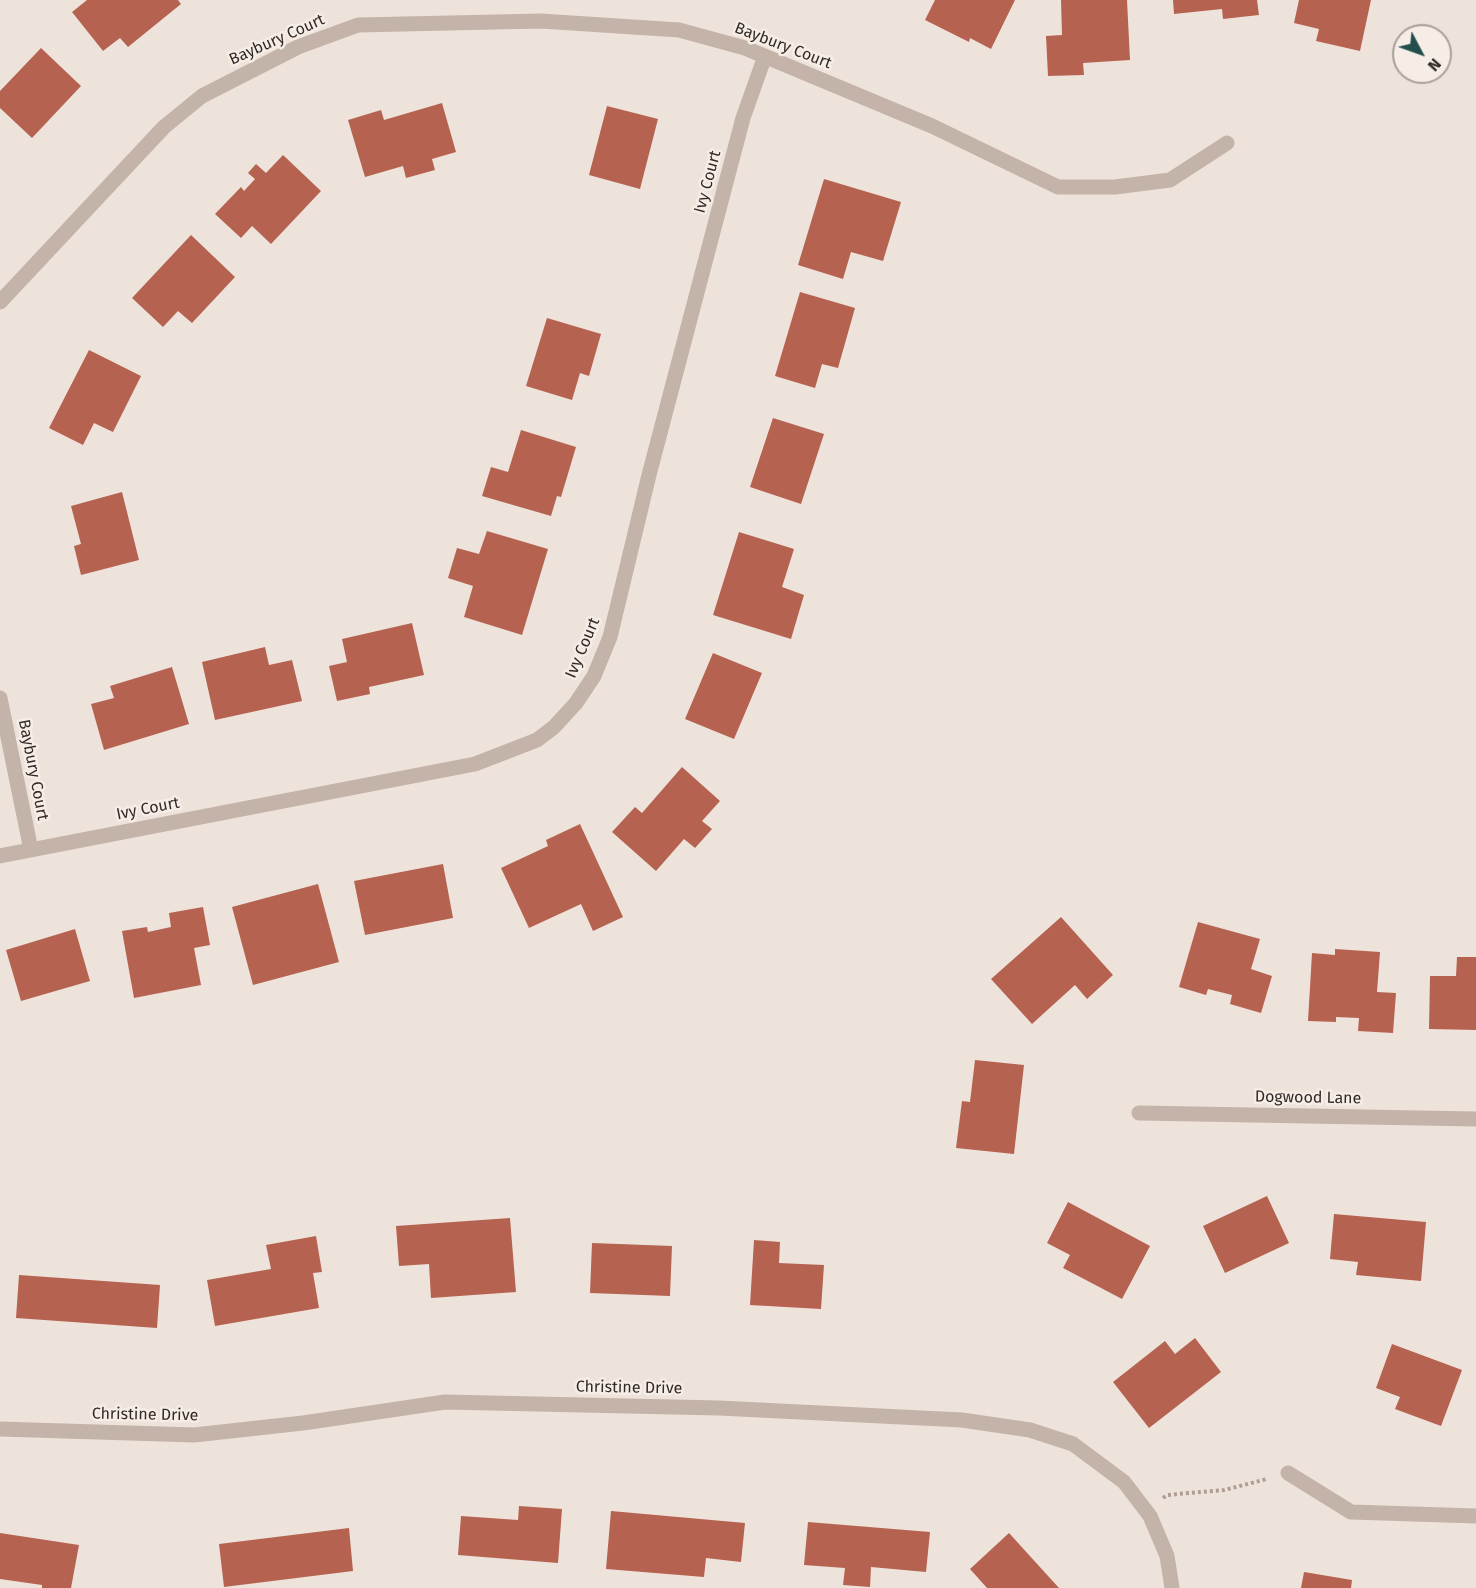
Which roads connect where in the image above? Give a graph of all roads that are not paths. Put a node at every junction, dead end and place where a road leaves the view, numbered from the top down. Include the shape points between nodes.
1 (765, 56) junction
2 (1227, 143) dead end
3 (0, 302) edge
4 (0, 698) edge
5 (31, 850) junction
6 (0, 856) edge
7 (1139, 1113) dead end
8 (1476, 1119) edge
9 (0, 1429) edge
10 (1288, 1473) road end
11 (1476, 1516) edge
12 (1172, 1588) edge

1 - 2 street, Baybury Court via 932,126 1058,187 1115,187 1170,180
1 - 3 street, Baybury Court via 679,30 541,21 358,25 298,47 202,96 164,127
1 - 5 street, Ivy Court via 743,118 610,637 594,676 554,727 537,740 475,764
4 - 5 street, Baybury Court
5 - 6 street, Ivy Court
7 - 8 street, Dogwood Lane
9 - 12 street, Christine Drive via 194,1435 445,1402 719,1408 962,1420 1030,1430 1073,1444 1124,1482 1146,1510 1167,1556
10 - 11 street via 1351,1512

